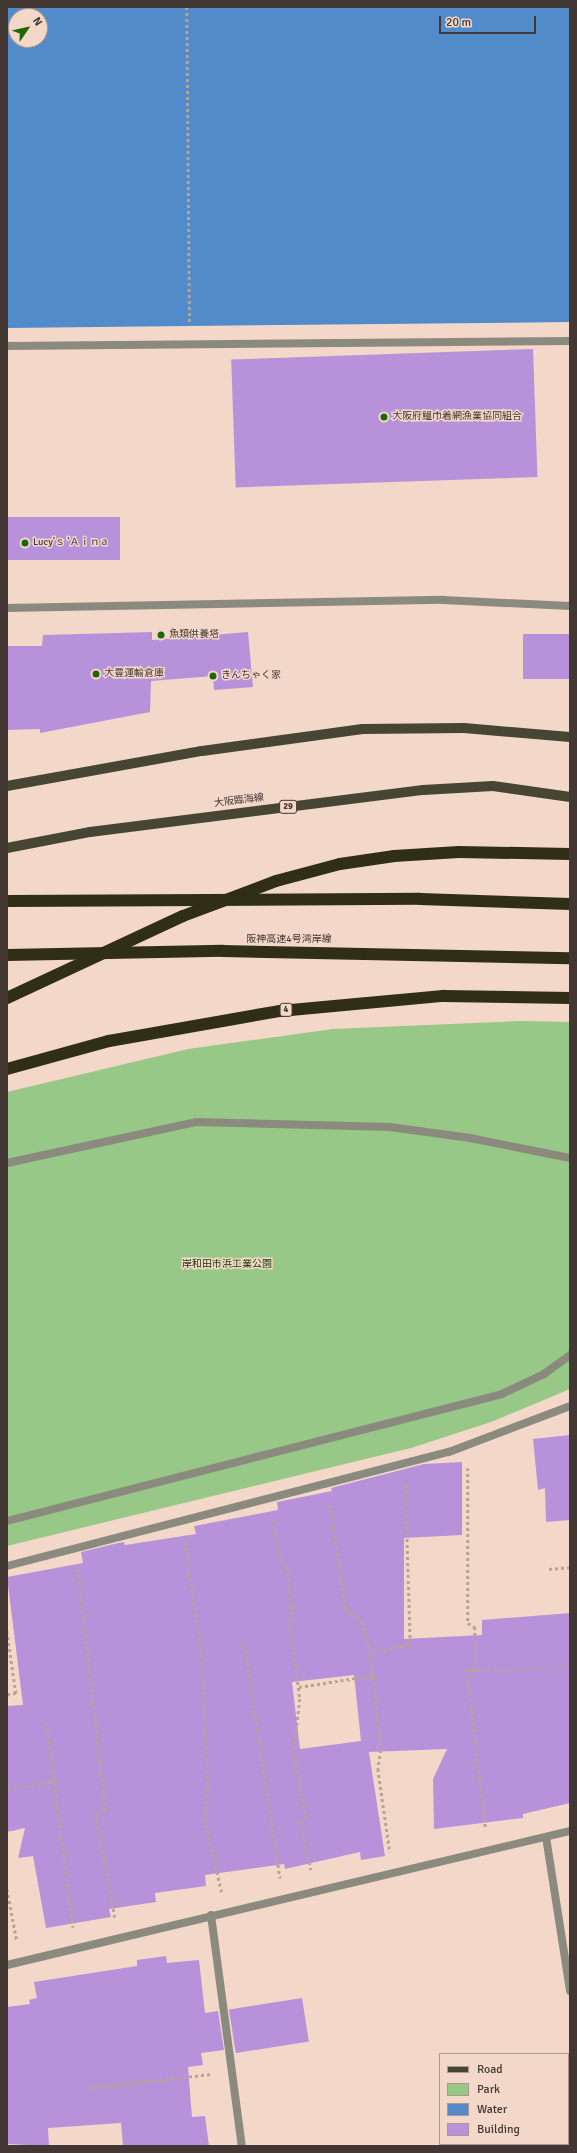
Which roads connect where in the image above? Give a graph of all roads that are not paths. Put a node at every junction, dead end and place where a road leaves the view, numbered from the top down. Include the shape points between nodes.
1 (570, 341) edge
2 (7, 346) edge
3 (570, 606) edge
4 (7, 608) edge
5 (570, 737) edge
6 (7, 786) edge
7 (570, 797) edge
8 (7, 848) edge
9 (570, 854) edge
10 (7, 901) edge
11 (570, 904) edge
12 (7, 955) edge
13 (570, 958) edge
14 (7, 998) edge
15 (570, 998) edge
16 (7, 1069) edge
17 (570, 1158) edge
18 (7, 1163) edge
19 (570, 1355) edge
20 (570, 1406) edge
21 (7, 1521) edge
22 (7, 1566) edge
23 (570, 1831) edge
24 (546, 1837) junction
25 (211, 1915) junction
26 (7, 1965) edge
27 (570, 1991) edge
28 (242, 2146) edge

1 - 2 street
3 - 4 street via 443,600
5 - 6 main road via 464,728 362,729 202,751
7 - 8 main road, 大阪臨海線 / 29 via 494,786 423,790 90,832
9 - 14 highway via 459,852 394,856 340,864 276,881 184,916
10 - 11 highway, bridge via 420,899
12 - 13 highway, 阪神高速4号湾岸線, bridge via 223,951
15 - 16 highway, 4 via 443,996 280,1011 109,1041
17 - 18 street via 470,1138 390,1127 196,1122
19 - 21 street via 544,1374 502,1394
20 - 22 street via 449,1452
23 - 24 street
24 - 25 street
24 - 27 street
25 - 26 street
25 - 28 street via 234,2071

